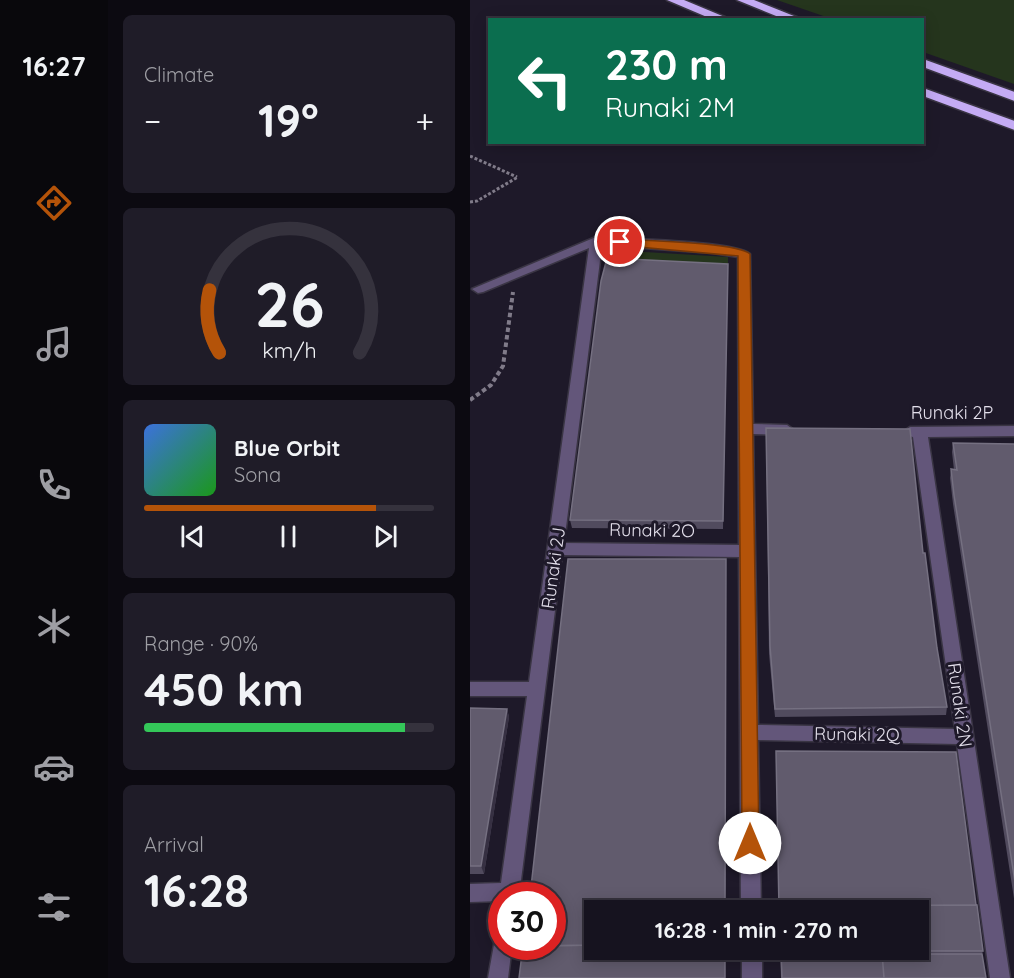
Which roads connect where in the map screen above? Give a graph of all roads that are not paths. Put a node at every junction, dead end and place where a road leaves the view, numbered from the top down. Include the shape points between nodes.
1 (673, 0) edge
2 (743, 0) edge
3 (706, 6) edge
4 (723, 18) edge
5 (792, 18) edge
6 (924, 63) edge
7 (924, 92) edge
8 (1014, 97) edge
9 (1014, 126) edge
10 (596, 241) junction
11 (478, 289) dead end
12 (745, 429) junction
13 (803, 430) edge
14 (1014, 431) edge
15 (896, 432) edge
16 (920, 432) junction
17 (555, 549) junction
18 (747, 551) junction
19 (470, 689) edge
20 (537, 689) junction
21 (749, 732) junction
22 (964, 737) junction
23 (511, 882) edge
24 (470, 892) edge
25 (488, 893) edge
26 (751, 900) edge
27 (500, 960) edge
28 (752, 960) edge
29 (1005, 975) edge
30 (498, 978) edge
31 (752, 978) edge

1 - 3 highway
2 - 5 highway
3 - 4 highway
6 - 8 highway
7 - 9 highway
10 - 11 street
10 - 12 street via 744,254
10 - 17 street, Runaki 2J
12 - 13 street
12 - 18 street
14 - 16 street, Runaki 2P
15 - 16 street, Runaki 2P
16 - 22 street, Runaki 2N
17 - 18 street, Runaki 2O
17 - 20 street, Runaki 2J
18 - 21 street
19 - 20 street
20 - 23 street, Runaki 2J
21 - 22 street, Runaki 2Q
21 - 26 street
22 - 29 street, Runaki 2N
24 - 25 street
27 - 30 street
28 - 31 street

